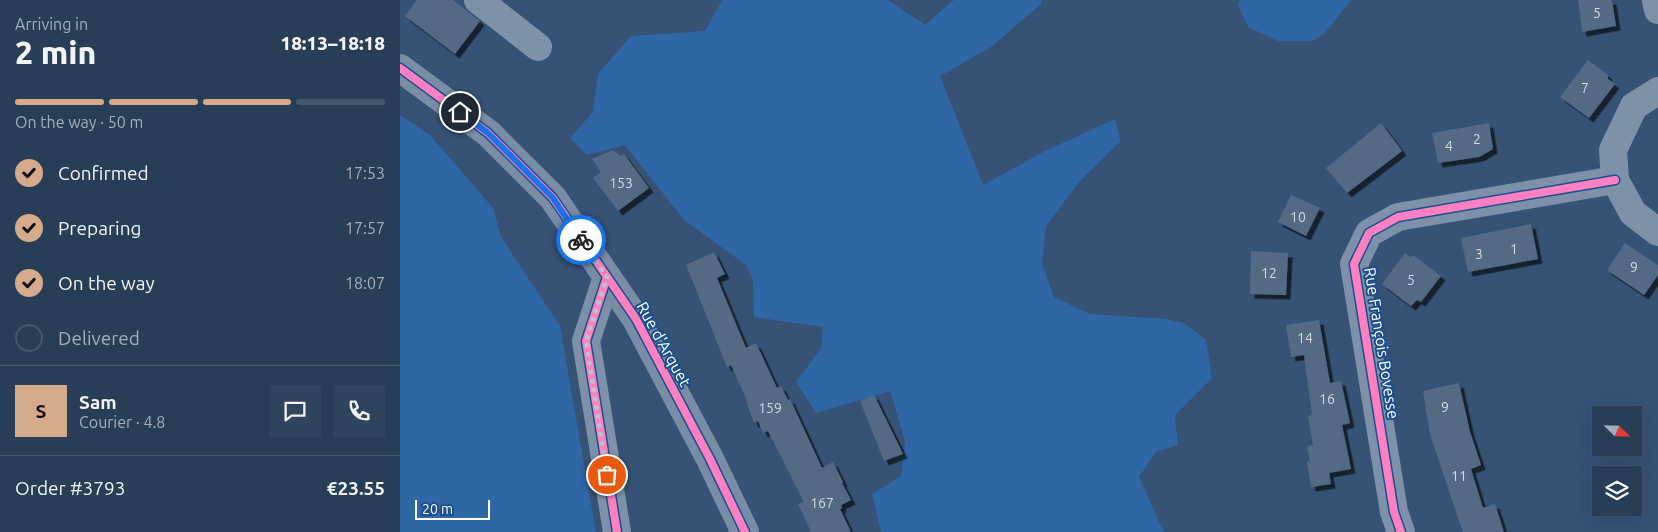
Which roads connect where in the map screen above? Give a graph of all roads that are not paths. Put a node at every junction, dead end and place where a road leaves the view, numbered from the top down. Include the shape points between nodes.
1 (478, 0) edge
2 (1656, 0) edge
3 (1658, 10) edge
4 (538, 47) dead end
5 (400, 68) edge
6 (1658, 91) edge
7 (1615, 180) junction
8 (1658, 232) edge
9 (607, 277) junction
10 (617, 532) edge
11 (745, 532) edge
12 (1401, 532) edge

1 - 4 street
2 - 3 street
5 - 9 street, Rue d'Arquet via 488,133 553,198
6 - 7 street via 1634,106 1612,150
7 - 8 street via 1633,213
7 - 12 street, Rue François Bovesse via 1398,217 1369,233 1354,264 1394,512
9 - 10 street via 586,341
9 - 11 street, Rue d'Arquet via 640,327

